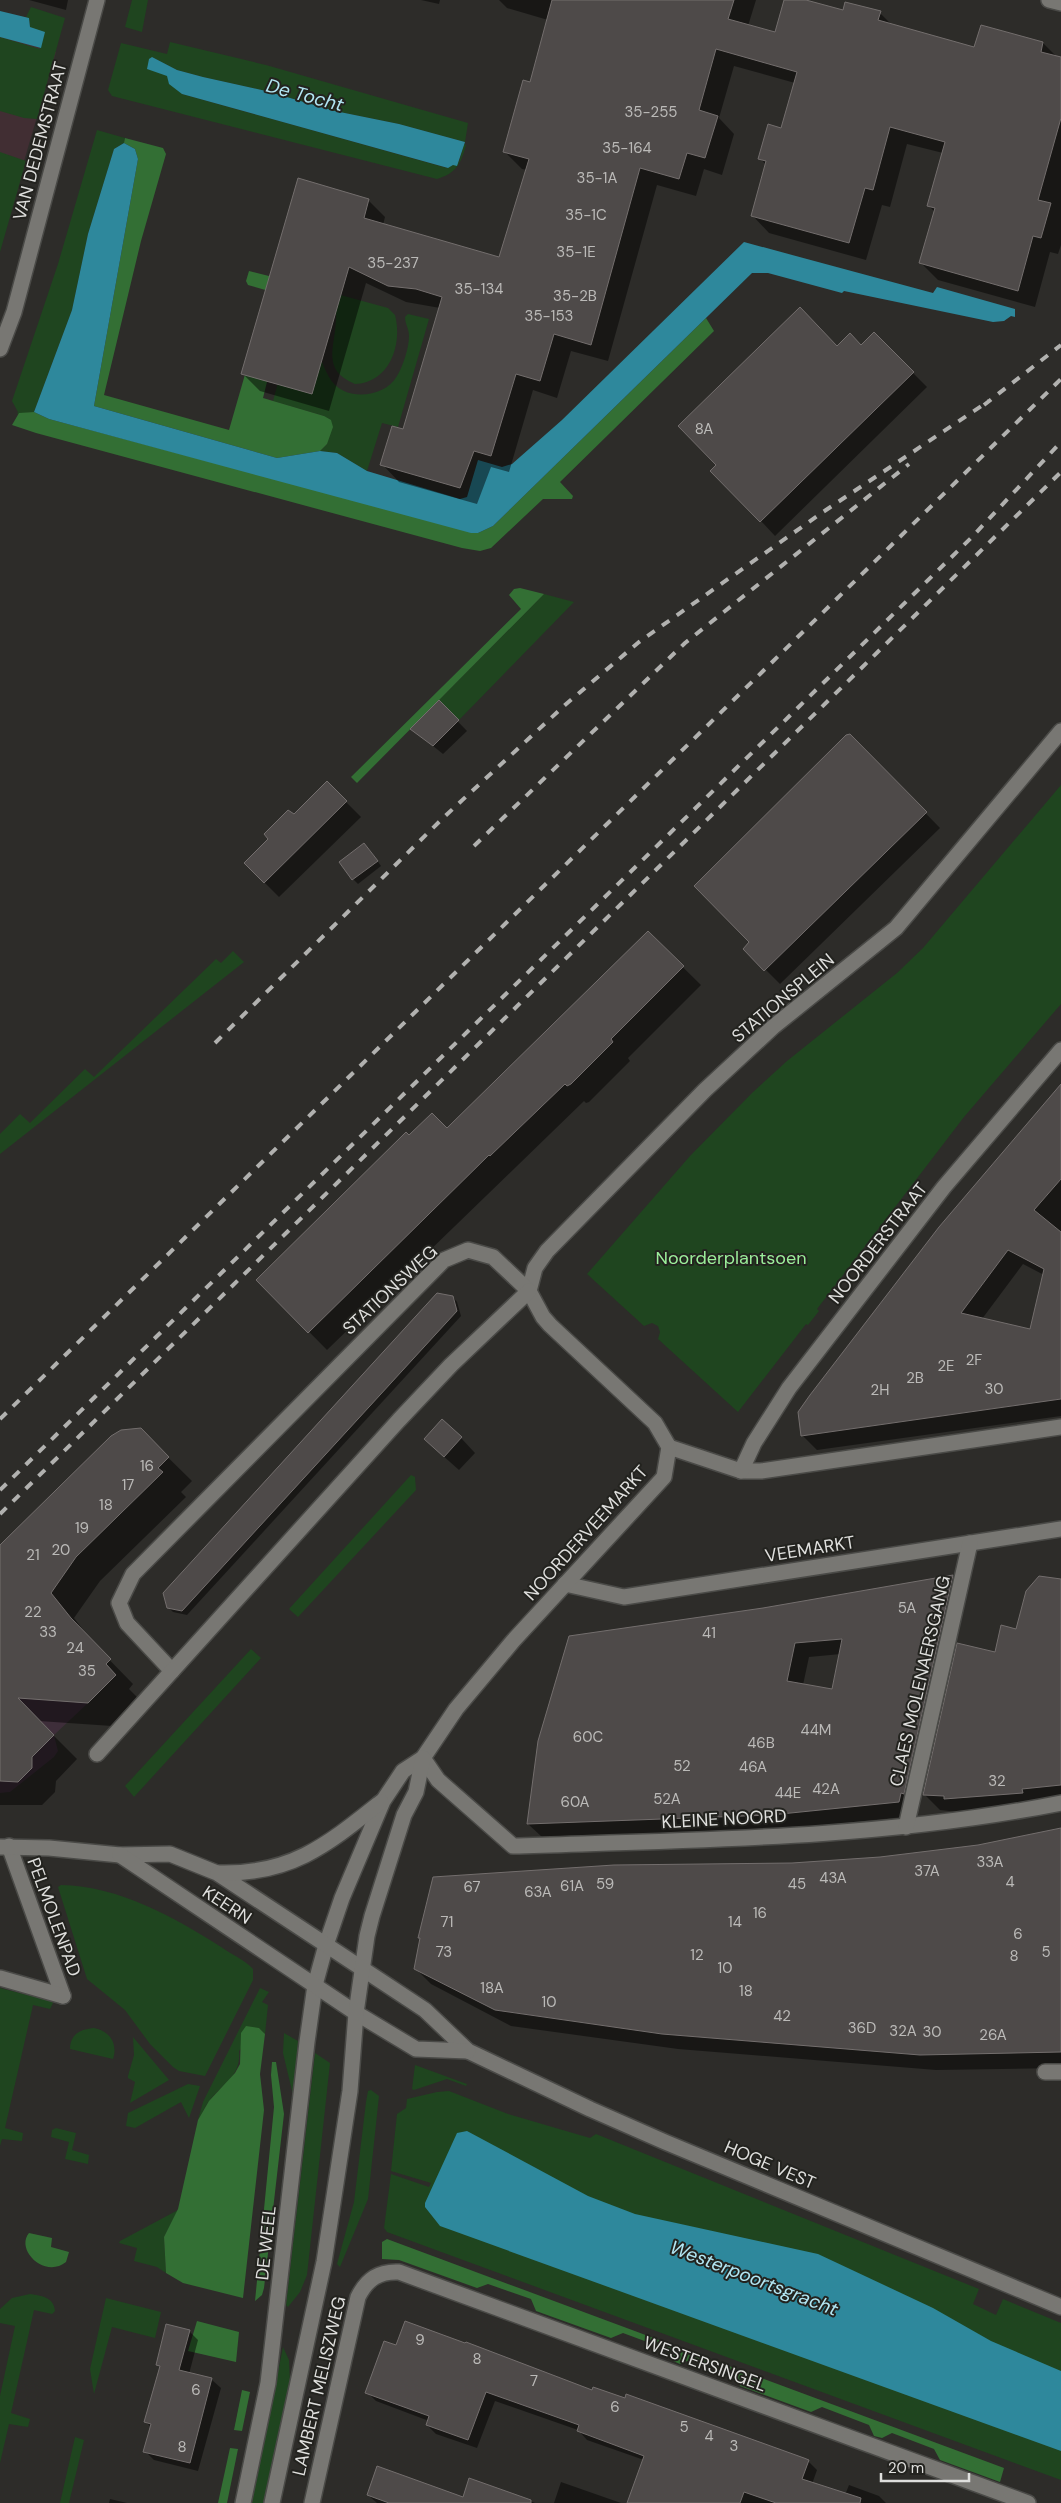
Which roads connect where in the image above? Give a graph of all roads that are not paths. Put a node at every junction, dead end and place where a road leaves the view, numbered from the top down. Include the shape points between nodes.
1 (97, 0) edge
2 (1049, 0) edge
3 (1061, 3) edge
4 (0, 349) edge
5 (1061, 731) edge
6 (1061, 1050) edge
7 (529, 1291) junction
8 (1061, 1427) edge
9 (669, 1447) junction
10 (741, 1470) junction
11 (1061, 1529) edge
12 (970, 1544) junction
13 (565, 1584) junction
14 (172, 1671) junction
15 (97, 1754) dead end
16 (423, 1758) junction
17 (383, 1801) junction
18 (1061, 1803) edge
19 (906, 1827) junction
20 (5, 1847) edge
21 (120, 1855) junction
22 (217, 1873) junction
23 (326, 1945) junction
24 (362, 1969) junction
25 (0, 1978) edge
26 (315, 1985) junction
27 (356, 2013) junction
28 (468, 2051) junction
29 (1045, 2072) dead end
30 (1061, 2072) edge
31 (369, 2280) joint
32 (1061, 2307) edge
33 (243, 2503) edge
34 (272, 2503) edge
35 (312, 2503) edge
36 (1028, 2503) edge

1 - 4 street, VAN DEDEMSTRAAT via 14,312
2 - 3 street
5 - 7 street, STATIONSPLEIN via 896,928 773,1027 705,1090 547,1251 535,1268
6 - 10 street, NOORDERSTRAAT via 944,1187 795,1380 754,1443
7 - 9 street via 543,1317 655,1423
7 - 14 street via 451,1364
7 - 14 street, STATIONSWEG via 493,1257 468,1250 444,1260 132,1574 119,1603 127,1624
8 - 10 street via 762,1471
9 - 10 street
9 - 13 street, NOORDERVEEMARKT via 664,1477
11 - 12 street, VEEMARKT
12 - 13 street, VEEMARKT via 624,1597
12 - 19 street, CLAES MOLENAERSGANG
13 - 16 street, NOORDERVEEMARKT via 456,1709
14 - 15 street
16 - 17 street, NOORDERVEEMARKT via 403,1772
16 - 19 street, KLEINE NOORD via 438,1780 514,1846 699,1840
16 - 24 street, NOORDERVEEMARKT via 416,1792 404,1814 372,1916
17 - 22 street, NOORDERVEEMARKT via 303,1858 243,1874
17 - 23 street, NOORDERVEEMARKT
18 - 19 street, KLEINE NOORD
20 - 21 street, KEERN via 87,1850
20 - 25 street, PELMOLENPAD via 62,1996
21 - 22 street, KEERN via 170,1854
21 - 26 street, KEERN
22 - 23 street, KEERN
23 - 24 street, KEERN
23 - 26 street, DE WEEL
24 - 27 street, NOORDERVEEMARKT
24 - 28 street, HOGE VEST via 425,2010
26 - 27 street, KEERN
26 - 33 street, DE WEEL via 271,2364
27 - 28 street, HOGE VEST via 416,2049
27 - 34 street via 350,2091 324,2262
28 - 32 street, HOGE VEST via 623,2124
29 - 30 street
31 - 35 street, LAMBERT MELISZWEG via 358,2297
31 - 36 street, WESTERSINGEL via 388,2272 399,2272

